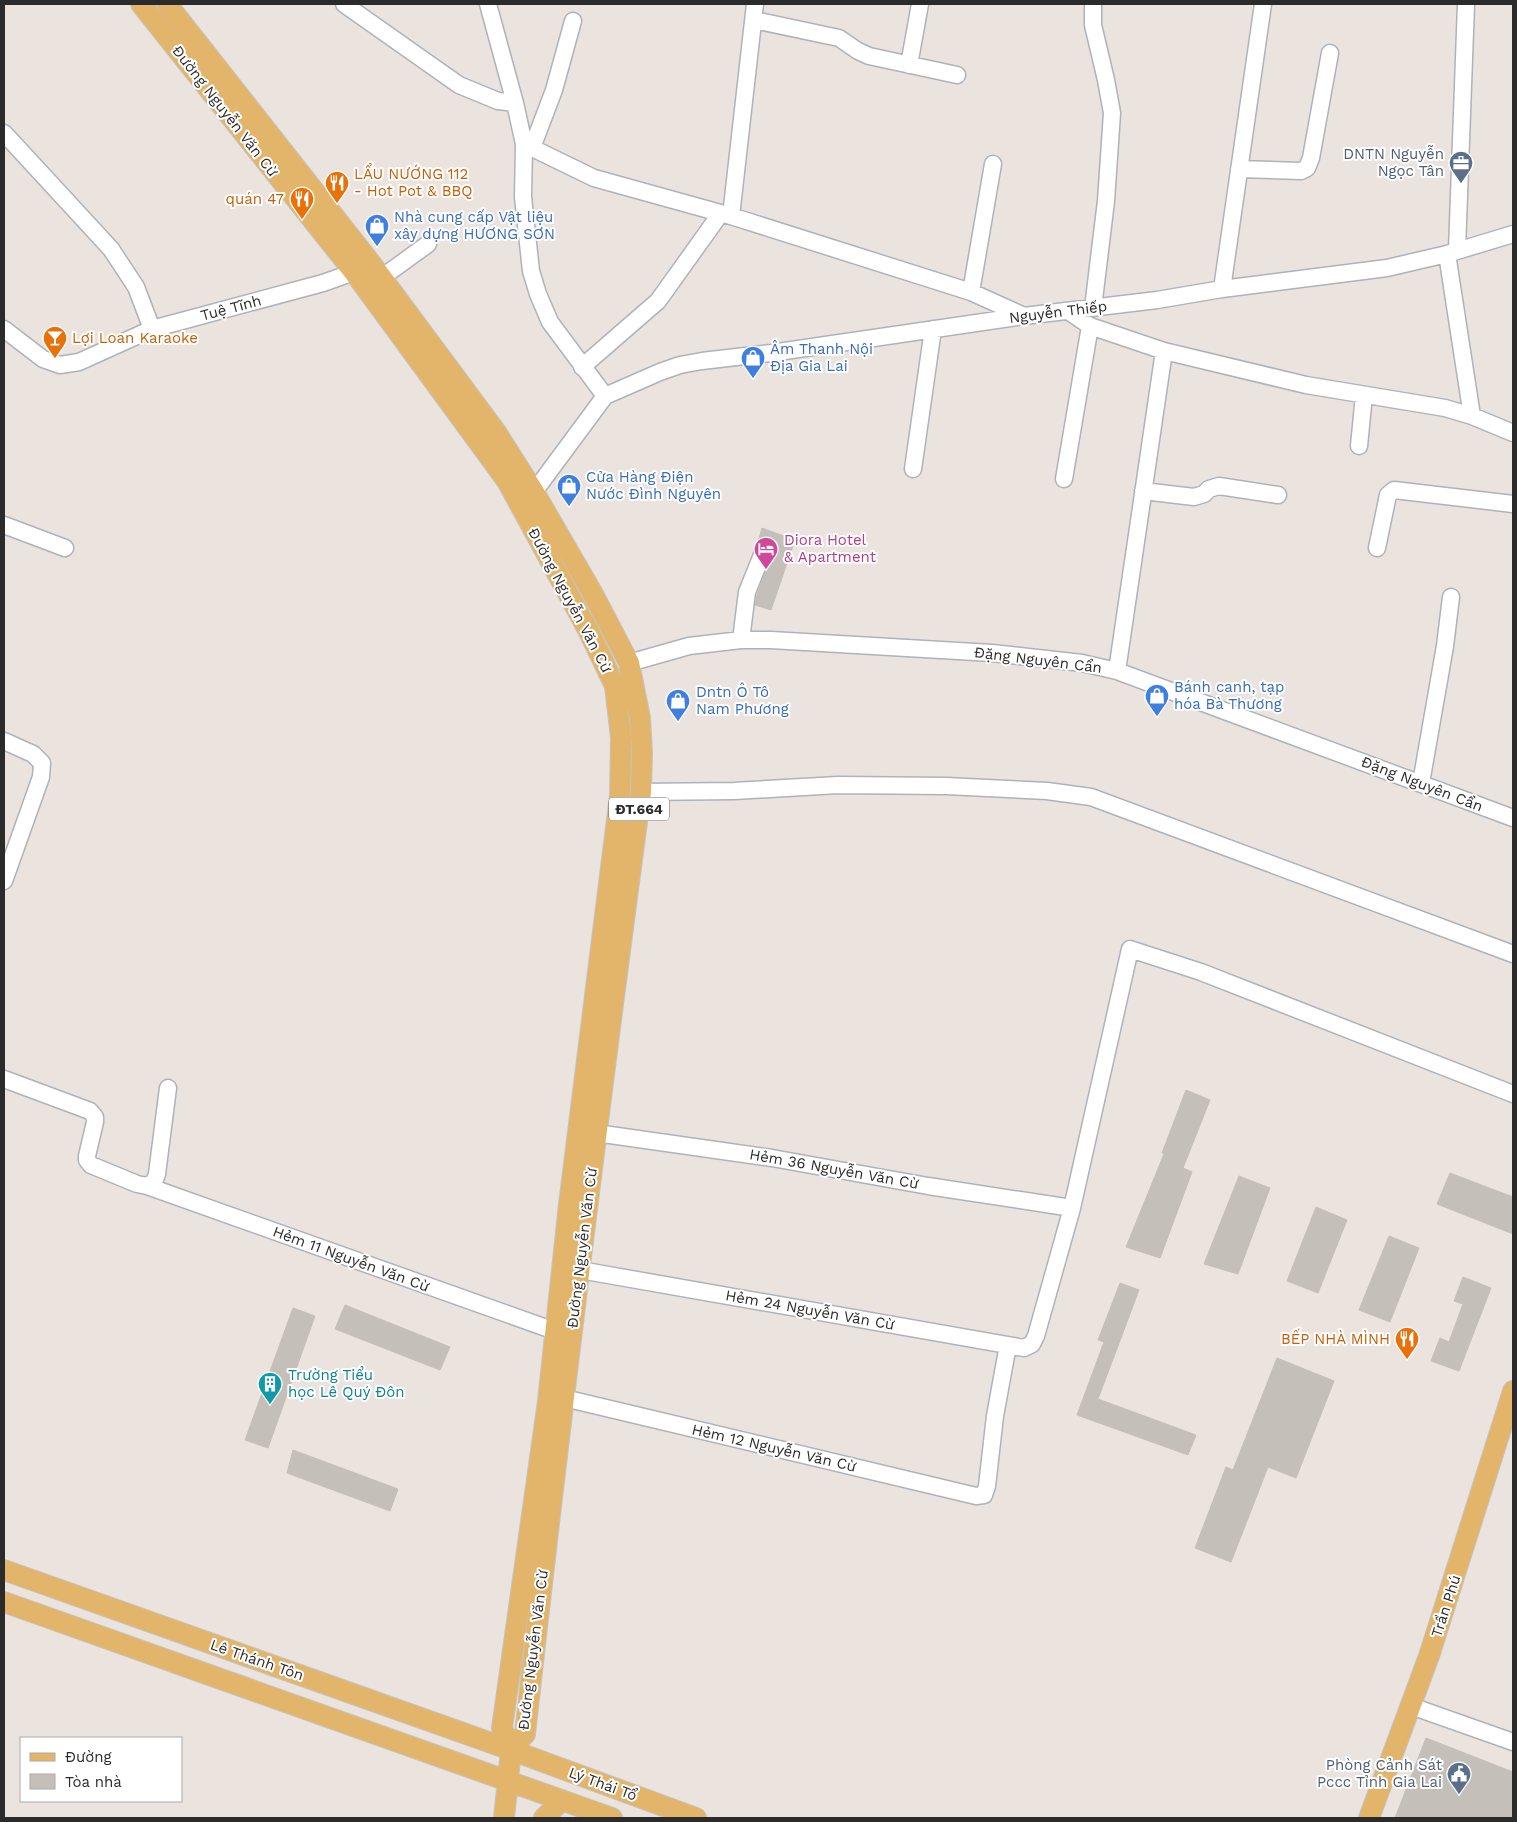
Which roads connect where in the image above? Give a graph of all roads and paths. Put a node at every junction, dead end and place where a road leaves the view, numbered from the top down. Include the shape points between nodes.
1 (140, 4) edge
2 (167, 4) edge
3 (344, 4) edge
4 (488, 4) edge
5 (920, 4) edge
6 (1093, 4) edge
7 (1262, 4) edge
8 (1466, 4) edge
9 (754, 12) edge
10 (573, 21) dead end
11 (1330, 53) dead end
12 (909, 65) junction
13 (957, 76) dead end
14 (515, 103) junction
15 (4, 133) edge
16 (528, 146) junction
17 (993, 164) dead end
18 (1240, 169) junction
19 (726, 215) junction
20 (1513, 234) edge
21 (428, 244) dead end
22 (1452, 252) junction
23 (368, 271) junction
24 (1222, 289) junction
25 (971, 292) junction
26 (1093, 308) junction
27 (1068, 311) junction
28 (1024, 316) junction
29 (1090, 326) junction
30 (152, 329) junction
31 (933, 329) junction
32 (4, 330) edge
33 (1164, 351) junction
34 (582, 367) junction
35 (1364, 395) junction
36 (605, 396) junction
37 (1472, 416) junction
38 (1513, 433) edge
39 (1358, 446) dead end
40 (913, 469) dead end
41 (1064, 480) dead end
42 (1143, 491) junction
43 (534, 492) junction
44 (1278, 495) dead end
45 (1513, 504) edge
46 (4, 525) edge
47 (65, 548) dead end
48 (1377, 548) dead end
49 (764, 550) dead end
50 (1451, 597) dead end
51 (741, 640) junction
52 (629, 663) junction
53 (1117, 671) junction
54 (4, 741) edge
55 (1421, 783) junction
56 (641, 792) junction
57 (1513, 818) edge
58 (4, 881) edge
59 (616, 908) junction
60 (1513, 954) edge
61 (4, 1079) edge
62 (168, 1088) dead end
63 (1513, 1094) edge
64 (596, 1133) junction
65 (147, 1186) junction
66 (1072, 1208) junction
67 (580, 1270) junction
68 (564, 1332) junction
69 (1008, 1345) junction
70 (1513, 1391) edge
71 (564, 1398) junction
72 (4, 1570) edge
73 (4, 1602) edge
74 (1411, 1706) junction
75 (1513, 1742) edge
76 (511, 1750) junction
77 (508, 1780) junction
78 (562, 1800) junction
79 (504, 1818) edge
80 (544, 1818) edge
81 (612, 1818) edge
82 (696, 1818) edge
83 (1368, 1818) edge

1 - 23 main road, Đường Nguyễn Văn Cừ / ĐT.664
2 - 23 main road, Đường Nguyễn Văn Cừ / ĐT.664
3 - 14 street via 459,85 498,102
4 - 14 street
5 - 12 street
6 - 26 street via 1093,25 1112,113 1106,201
7 - 18 street
8 - 22 street
9 - 12 street via 832,36 869,56
9 - 19 street
10 - 16 street via 554,90
11 - 18 street via 1307,168 1301,171
12 - 13 street
14 - 16 street
15 - 30 street via 111,249 136,287
16 - 19 street via 594,178
16 - 34 street via 523,197 531,271 550,322
17 - 25 street
18 - 24 street
19 - 25 street
19 - 34 street via 658,301
20 - 22 street, Nguyễn Thiếp
21 - 23 street, Tuệ Tĩnh
22 - 24 street, Nguyễn Thiếp via 1387,268
22 - 37 street
23 - 30 street, Tuệ Tĩnh
23 - 43 main road, Đường Nguyễn Văn Cừ / ĐT.664 via 496,432
23 - 59 main road, Đường Nguyễn Văn Cừ / ĐT.664 via 507,481 615,686 621,738
24 - 26 street, Nguyễn Thiếp
25 - 28 street
26 - 27 street, Nguyễn Thiếp
27 - 28 street, Nguyễn Thiếp
27 - 29 street
28 - 31 street, Nguyễn Thiếp
29 - 33 street
29 - 41 street
30 - 32 street, Tuệ Tĩnh via 79,362 60,365 43,360
31 - 36 street, Nguyễn Thiếp via 680,365
31 - 40 street
33 - 35 street via 1306,385
33 - 42 street
34 - 36 street
35 - 37 street via 1445,408
35 - 39 street
36 - 43 street
37 - 38 street
42 - 44 street via 1194,497 1218,486
42 - 53 street
43 - 52 main road, Đường Nguyễn Văn Cừ / ĐT.664
45 - 48 street via 1394,490 1388,495
46 - 47 street
49 - 51 street via 747,592
50 - 55 street
51 - 52 street, Đặng Nguyên Cẩn via 689,646
51 - 53 street, Đặng Nguyên Cẩn via 992,653 1082,663
52 - 56 main road, Đường Nguyễn Văn Cừ / ĐT.664 via 640,718
53 - 55 street, Đặng Nguyên Cẩn
54 - 58 street via 33,754 42,763 41,777
55 - 57 street, Đặng Nguyên Cẩn
56 - 59 main road, Đường Nguyễn Văn Cừ / ĐT.664
56 - 60 street via 838,785 1047,791 1091,797
59 - 64 main road, Đường Nguyễn Văn Cừ / ĐT.664
59 - 68 main road, Đường Nguyễn Văn Cừ / ĐT.664 via 569,1204
61 - 65 street, Hẻm 11 Nguyễn Văn Cừ via 90,1111 95,1122 87,1160 91,1165
62 - 65 street via 157,1174 154,1182
63 - 66 street via 1201,972 1130,949
64 - 66 street, Hẻm 36 Nguyễn Văn Cừ via 772,1158
64 - 67 main road, Đường Nguyễn Văn Cừ / ĐT.664
65 - 68 street, Hẻm 11 Nguyễn Văn Cừ
66 - 69 street, Hẻm 24 Nguyễn Văn Cừ via 1036,1336 1032,1344 1024,1348
67 - 68 main road, Đường Nguyễn Văn Cừ / ĐT.664
67 - 69 street, Hẻm 24 Nguyễn Văn Cừ
68 - 71 main road, Đường Nguyễn Văn Cừ / ĐT.664
68 - 76 main road, Đường Nguyễn Văn Cừ / ĐT.664 via 548,1402 502,1728
69 - 71 street, Hẻm 12 Nguyễn Văn Cừ via 987,1486 984,1495 976,1496
70 - 74 main road, Trần Phú
71 - 76 main road, Đường Nguyễn Văn Cừ / ĐT.664 via 525,1734
72 - 76 main road, Lê Thánh Tôn
73 - 77 main road, Lý Thái Tổ
74 - 75 street
74 - 83 main road, Trần Phú
76 - 77 main road, ĐT.664
76 - 82 main road, Lý Thái Tổ
77 - 78 main road, Lý Thái Tổ
77 - 79 main road, ĐT.664
78 - 80 main road
78 - 81 main road, Lý Thái Tổ

